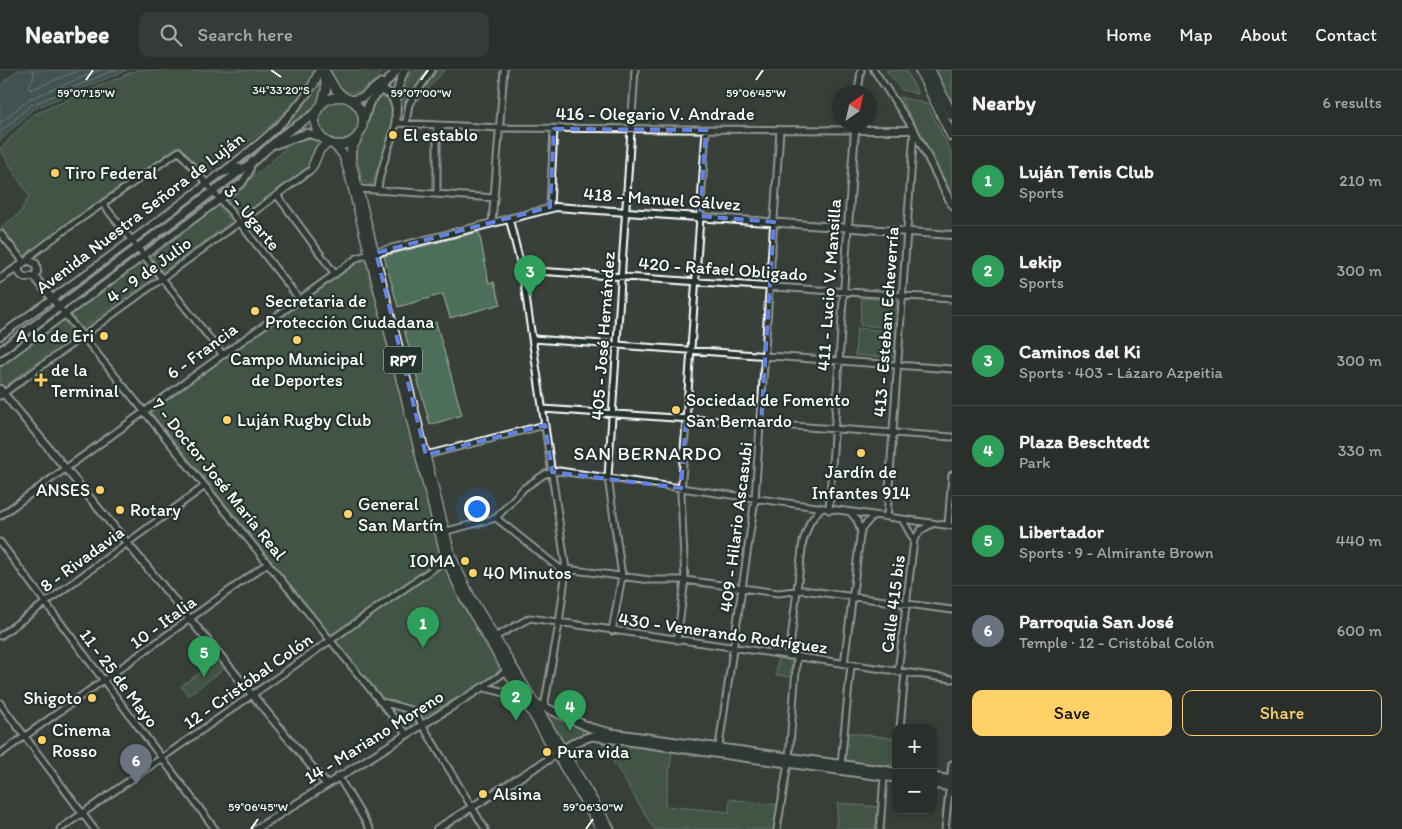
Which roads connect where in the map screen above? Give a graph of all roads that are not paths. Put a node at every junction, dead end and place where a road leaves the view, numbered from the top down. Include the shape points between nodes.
1 (320, 70) edge
2 (324, 70) edge
3 (397, 70) edge
4 (405, 70) edge
5 (432, 70) edge
6 (504, 70) edge
7 (636, 70) edge
8 (860, 70) edge
9 (874, 70) edge
10 (920, 70) edge
11 (931, 72) edge
12 (391, 76) junction
13 (313, 85) joint
14 (859, 85) edge
15 (380, 90) junction
16 (348, 98) junction
17 (322, 103) junction
18 (396, 107) junction
19 (317, 112) junction
20 (952, 115) edge
21 (364, 120) junction
22 (396, 122) junction
23 (406, 123) junction
24 (437, 126) junction
25 (501, 128) junction
26 (631, 128) junction
27 (554, 129) junction
28 (706, 130) junction
29 (780, 130) junction
30 (832, 130) edge
31 (855, 130) edge
32 (877, 130) edge
33 (914, 130) junction
34 (952, 136) edge
35 (320, 137) junction
36 (358, 137) junction
37 (331, 144) junction
38 (271, 147) junction
39 (237, 160) junction
40 (251, 163) junction
41 (313, 165) joint
42 (232, 171) junction
43 (221, 174) junction
44 (226, 182) junction
45 (207, 184) junction
46 (360, 189) junction
47 (378, 189) junction
48 (213, 192) junction
49 (436, 194) junction
50 (277, 195) junction
51 (494, 198) junction
52 (219, 199) junction
53 (103, 204) junction
54 (952, 205) edge
55 (550, 207) junction
56 (625, 210) junction
57 (700, 216) junction
58 (509, 218) junction
59 (239, 222) junction
60 (774, 222) junction
61 (492, 223) junction
62 (848, 227) junction
63 (906, 231) junction
64 (1, 234) edge
65 (952, 235) edge
66 (132, 241) junction
67 (138, 248) junction
68 (372, 253) junction
69 (144, 256) junction
70 (24, 262) junction
71 (522, 270) junction
72 (335, 274) junction
73 (34, 276) junction
74 (621, 276) junction
75 (162, 278) junction
76 (0, 279) edge
77 (696, 281) junction
78 (771, 286) junction
79 (845, 290) junction
80 (902, 295) junction
81 (952, 298) edge
82 (52, 299) junction
83 (300, 300) junction
84 (59, 307) junction
85 (64, 314) junction
86 (82, 335) junction
87 (0, 336) edge
88 (533, 339) junction
89 (617, 345) junction
90 (0, 350) edge
91 (690, 350) junction
92 (223, 355) junction
93 (766, 355) junction
94 (840, 360) junction
95 (0, 362) edge
96 (898, 364) junction
97 (952, 369) edge
98 (1, 393) edge
99 (543, 409) junction
100 (144, 412) junction
101 (613, 413) junction
102 (686, 419) junction
103 (762, 423) junction
104 (544, 425) junction
105 (834, 429) junction
106 (893, 433) junction
107 (952, 437) edge
108 (426, 454) junction
109 (65, 467) junction
110 (552, 472) junction
111 (952, 475) edge
112 (608, 477) junction
113 (205, 486) junction
114 (681, 488) junction
115 (755, 499) junction
116 (820, 508) junction
117 (829, 510) junction
118 (850, 512) junction
119 (874, 515) junction
120 (0, 516) edge
121 (887, 517) junction
122 (496, 518) junction
123 (902, 519) junction
124 (932, 523) junction
125 (950, 526) edge
126 (860, 529) junction
127 (442, 532) junction
128 (914, 540) junction
129 (0, 542) edge
130 (127, 543) junction
131 (449, 558) junction
132 (268, 563) junction
133 (566, 569) junction
134 (622, 576) junction
135 (685, 580) junction
136 (744, 588) junction
137 (798, 590) junction
138 (852, 596) junction
139 (46, 603) junction
140 (907, 604) junction
141 (952, 610) edge
142 (190, 620) junction
143 (559, 624) junction
144 (612, 631) junction
145 (0, 636) edge
146 (495, 637) junction
147 (677, 640) junction
148 (330, 641) junction
149 (734, 648) junction
150 (789, 656) junction
151 (797, 657) junction
152 (844, 664) junction
153 (851, 665) junction
154 (508, 670) junction
155 (898, 672) junction
156 (905, 672) junction
157 (952, 679) edge
158 (104, 682) junction
159 (483, 687) junction
160 (252, 695) junction
161 (523, 697) junction
162 (380, 701) junction
163 (0, 703) edge
164 (536, 703) junction
165 (544, 707) junction
166 (423, 724) junction
167 (900, 724) edge
168 (584, 725) junction
169 (406, 734) junction
170 (25, 737) junction
171 (583, 739) junction
172 (719, 746) junction
173 (560, 752) junction
174 (0, 754) edge
175 (162, 758) junction
176 (788, 760) junction
177 (841, 764) junction
178 (952, 764) edge
179 (892, 771) edge
180 (338, 776) junction
181 (884, 777) junction
182 (892, 778) edge
183 (937, 779) edge
184 (326, 784) junction
185 (937, 784) edge
186 (951, 784) edge
187 (473, 808) junction
188 (82, 814) junction
189 (602, 827) edge
190 (60, 829) edge
191 (94, 829) edge
192 (215, 829) edge
193 (256, 829) edge
194 (370, 829) edge
195 (437, 829) edge
196 (485, 829) edge
197 (777, 829) edge
198 (880, 829) edge
199 (945, 829) edge

1 - 13 main road
2 - 16 main road via 336,90
2 - 17 main road via 326,89
3 - 12 main road
4 - 18 main road
5 - 23 street via 409,104
6 - 25 street
7 - 26 street, 405 - José Hernández
8 - 14 street
9 - 33 street
10 - 34 highway
11 - 20 highway
12 - 15 main road
12 - 16 main road via 363,97
13 - 39 street, Avenida Nuestra Señora de Luján via 280,124
15 - 18 main road via 391,94
15 - 21 main road via 367,107
16 - 17 main road via 335,97
16 - 21 main road via 360,108
17 - 19 main road
18 - 22 main road
19 - 35 main road via 315,126
19 - 38 main road, Avenida Nuestra Señora de Luján
21 - 36 main road, RP7
22 - 23 street, 416 - Olegario V. Andrade
22 - 47 street via 392,145 379,175
23 - 24 street, 416 - Olegario V. Andrade
24 - 25 street, 416 - Olegario V. Andrade
24 - 49 street
25 - 27 street, 416 - Olegario V. Andrade
25 - 51 street
26 - 27 street, 416 - Olegario V. Andrade
26 - 28 street, 416 - Olegario V. Andrade
26 - 56 street, 405 - José Hernández
27 - 55 street
28 - 29 street, 416 - Olegario V. Andrade
28 - 57 street
29 - 30 street, 416 - Olegario V. Andrade
29 - 60 street, 409 - Hilario Ascasubi
31 - 62 street, 411 - Lucio V. Mansilla
32 - 33 street, 416 - Olegario V. Andrade
33 - 54 street
33 - 63 street, 413 - Esteban Echeverría
35 - 37 main road, RP7
35 - 38 main road, Avenida Nuestra Señora de Luján via 307,132
36 - 37 main road via 345,145
36 - 46 main road, RP7 via 350,154
37 - 41 main road via 320,149
37 - 68 main road, RP7 via 345,158
38 - 40 main road, Avenida Nuestra Señora de Luján
39 - 42 main road
39 - 43 street, Avenida Nuestra Señora de Luján
40 - 42 main road
40 - 44 main road, Avenida Nuestra Señora de Luján
40 - 52 street, Avenida Nuestra Señora de Luján via 242,183
41 - 50 street, 4 - 9 de Julio
42 - 43 main road
42 - 44 main road
43 - 45 street, Avenida Nuestra Señora de Luján
44 - 48 main road, Avenida Nuestra Señora de Luján
45 - 48 street, 3 - Ugarte
45 - 53 street, 3 - Ugarte via 178,151
45 - 66 street, Avenida Nuestra Señora de Luján
46 - 47 street
46 - 68 main road, RP7
47 - 49 street
48 - 52 street, 3 - Ugarte
48 - 67 main road, Avenida Nuestra Señora de Luján
49 - 51 street
50 - 59 street, 4 - 9 de Julio
50 - 72 street
51 - 61 street
52 - 59 street, 3 - Ugarte
52 - 69 street, Avenida Nuestra Señora de Luján
53 - 66 street
53 - 70 street
55 - 56 street, 418 - Manuel Gálvez
55 - 58 street, 418 - Manuel Gálvez
56 - 57 street, 418 - Manuel Gálvez
56 - 74 street, 405 - José Hernández
57 - 60 street, 418 - Manuel Gálvez
57 - 77 street
58 - 61 street, 418 - Manuel Gálvez
58 - 71 street
59 - 75 street, 4 - 9 de Julio
59 - 83 street, 3 - Ugarte
60 - 62 street, 418 - Manuel Gálvez
60 - 78 street, 409 - Hilario Ascasubi
61 - 68 street, 418 - Manuel Gálvez
62 - 63 street, 418 - Manuel Gálvez
62 - 79 street, 411 - Lucio V. Mansilla
63 - 65 street, 418 - Manuel Gálvez
63 - 80 street, 413 - Esteban Echeverría
64 - 70 street
66 - 67 street
66 - 82 street, Avenida Nuestra Señora de Luján
67 - 69 street
67 - 84 main road, Avenida Nuestra Señora de Luján
68 - 72 street, 6 - Francia via 357,258
68 - 108 main road, RP7
68 - 127 main road, RP7
69 - 75 street
69 - 85 street, Avenida Nuestra Señora de Luján
70 - 73 street via 36,264
70 - 73 street via 19,269 21,275 26,278
70 - 76 street
71 - 74 street, 420 - Rafael Obligado
71 - 88 street
72 - 83 street, 6 - Francia
73 - 82 street, 7 - Doctor José María Real
74 - 77 street, 420 - Rafael Obligado
74 - 89 street, 405 - José Hernández
75 - 86 street, 4 - 9 de Julio
75 - 92 street
77 - 78 street, 420 - Rafael Obligado
77 - 91 street
78 - 79 street, 420 - Rafael Obligado
78 - 93 street, 409 - Hilario Ascasubi
79 - 80 street, 420 - Rafael Obligado
79 - 94 street, 411 - Lucio V. Mansilla
80 - 81 street, 420 - Rafael Obligado
80 - 96 street, 413 - Esteban Echeverría
82 - 84 street, 7 - Doctor José María Real
82 - 87 street, Avenida Nuestra Señora de Luján
83 - 92 street, 6 - Francia
84 - 85 street, 7 - Doctor José María Real
84 - 90 main road, Avenida Nuestra Señora de Luján
85 - 86 street, 7 - Doctor José María Real
85 - 95 street, Avenida Nuestra Señora de Luján
86 - 98 street, 4 - 9 de Julio
86 - 100 street, 7 - Doctor José María Real
88 - 89 street
88 - 99 street
89 - 91 street
89 - 101 street, 405 - José Hernández
91 - 93 street
91 - 102 street
92 - 100 street, 6 - Francia
93 - 94 street
93 - 103 street, 409 - Hilario Ascasubi
94 - 96 street
94 - 105 street, 411 - Lucio V. Mansilla
96 - 97 street
96 - 106 street, 413 - Esteban Echeverría
98 - 109 street
99 - 101 street
99 - 104 street
100 - 109 street, 6 - Francia
100 - 113 street, 7 - Doctor José María Real
101 - 102 street
101 - 112 street, 405 - José Hernández
102 - 103 street
102 - 114 street
103 - 105 street
103 - 115 street, 409 - Hilario Ascasubi
104 - 108 street
104 - 110 street
105 - 106 street
105 - 117 street, 411 - Lucio V. Mansilla
106 - 107 street
106 - 121 street, 413 - Esteban Echeverría
108 - 127 main road, RP7
109 - 120 street, 6 - Francia
109 - 130 street
110 - 112 street
110 - 122 street via 539,477 518,494
110 - 133 street
111 - 125 street
112 - 114 street
112 - 134 street, 405 - José Hernández
113 - 130 street, 8 - Rivadavia
113 - 132 street, 7 - Doctor José María Real
114 - 115 street
114 - 135 street
115 - 116 street
115 - 136 street, 409 - Hilario Ascasubi
116 - 117 street
116 - 137 street via 805,534
117 - 118 street
118 - 119 street
118 - 126 street via 858,520
119 - 121 street
119 - 126 street
121 - 123 street
122 - 127 street
122 - 133 street via 555,566
123 - 124 street
123 - 128 street, Calle 415 bis
124 - 125 street
124 - 128 street, Calle 415 bis
126 - 138 street
127 - 131 main road, RP7
128 - 140 street, Calle 415 bis
129 - 139 street, 11 - 25 de Mayo
130 - 139 street, 8 - Rivadavia
130 - 142 street
131 - 146 main road, RP7
131 - 148 street, 12 - Cristóbal Colón
131 - 154 main road, RP7 via 464,598
132 - 142 street, 10 - Italia
132 - 148 street, 7 - Doctor José María Real
133 - 134 street
133 - 143 street
134 - 135 street
134 - 144 street, 405 - José Hernández
135 - 136 street
135 - 147 street
136 - 137 street via 778,593
136 - 149 street, 409 - Hilario Ascasubi
137 - 138 street
137 - 150 street
138 - 140 street
138 - 152 street
139 - 145 street, 8 - Rivadavia
139 - 158 street, 11 - 25 de Mayo
140 - 141 street
140 - 155 street, Calle 415 bis
142 - 158 street, 10 - Italia
142 - 160 street
143 - 144 street, 430 - Venerando Rodríguez
143 - 146 street, 430 - Venerando Rodríguez via 530,618
143 - 165 street
144 - 147 street, 430 - Venerando Rodríguez
146 - 164 main road, RP7
147 - 149 street, 430 - Venerando Rodríguez
148 - 160 street, 12 - Cristóbal Colón
148 - 162 street, 7 - Doctor José María Real
149 - 150 street, 430 - Venerando Rodríguez
149 - 172 street, 409 - Hilario Ascasubi
150 - 151 street, 430 - Venerando Rodríguez
151 - 152 street, 430 - Venerando Rodríguez
151 - 176 street
152 - 153 street, 430 - Venerando Rodríguez
153 - 155 street, 430 - Venerando Rodríguez
153 - 177 street
154 - 159 street, 14 - Mariano Moreno
154 - 161 main road, RP7
155 - 156 street, 430 - Venerando Rodríguez
156 - 157 street, 430 - Venerando Rodríguez
156 - 167 street, Calle 415 bis
158 - 170 street, 10 - Italia
158 - 175 street, 11 - 25 de Mayo
159 - 161 street
159 - 166 street, 14 - Mariano Moreno
160 - 175 street, 12 - Cristóbal Colón
160 - 184 street
161 - 164 main road
161 - 173 main road, RP7
162 - 166 street via 410,709
162 - 169 street, 7 - Doctor José María Real
163 - 170 street
164 - 165 main road
164 - 173 main road, RP7
165 - 168 main road
166 - 169 street, 14 - Mariano Moreno
166 - 187 street
168 - 171 main road
168 - 172 main road via 611,733
169 - 180 street, 14 - Mariano Moreno
170 - 174 street, 10 - Italia
170 - 188 street
171 - 173 main road
171 - 176 main road via 592,736
172 - 176 main road
173 - 187 street
173 - 189 main road, RP7
175 - 188 street, 12 - Cristóbal Colón
175 - 192 street, 11 - 25 de Mayo
176 - 177 main road
176 - 181 main road
176 - 197 street
177 - 179 main road
178 - 186 street
180 - 184 street, 14 - Mariano Moreno
180 - 194 street
181 - 182 main road
181 - 198 street
183 - 186 main road
184 - 193 street, 14 - Mariano Moreno
185 - 186 main road
186 - 199 street
187 - 195 street
187 - 196 street
188 - 190 street, 12 - Cristóbal Colón
188 - 191 street

